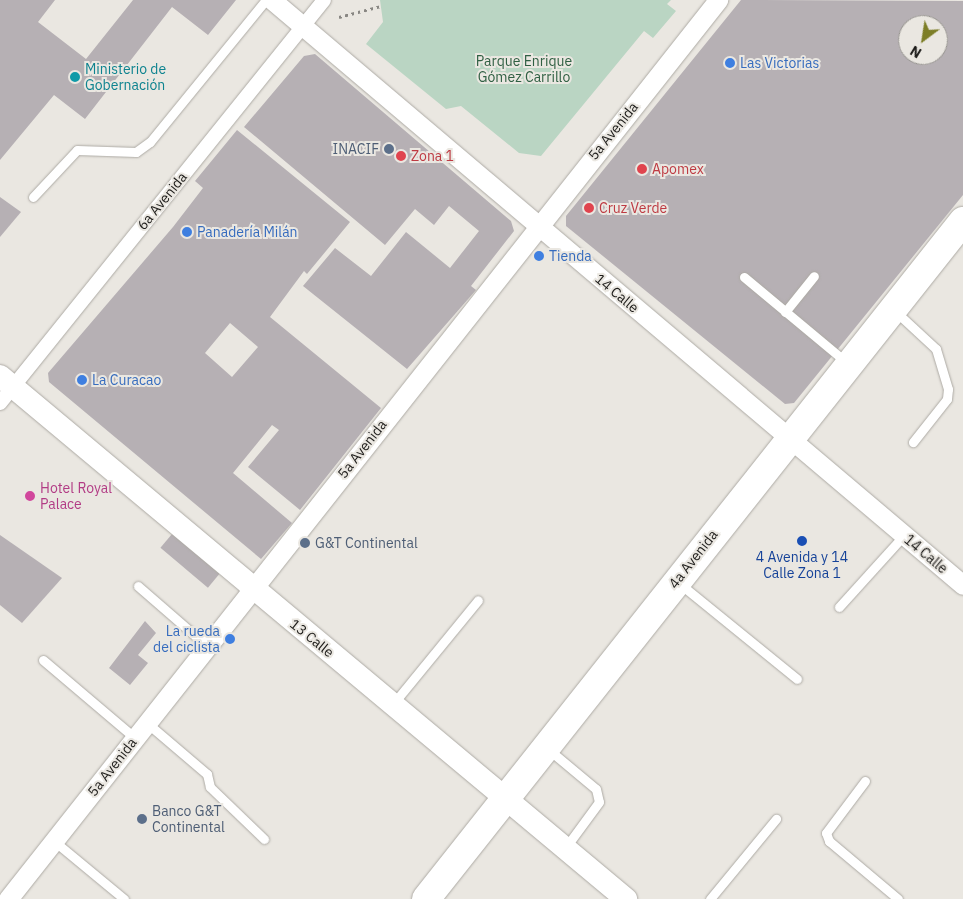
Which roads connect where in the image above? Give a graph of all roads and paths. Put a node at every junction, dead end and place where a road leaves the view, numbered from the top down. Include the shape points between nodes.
1 (266, 0) edge
2 (272, 0) edge
3 (324, 0) edge
4 (718, 0) edge
5 (381, 6) dead end
6 (339, 17) dead end
7 (303, 27) junction
8 (34, 197) dead end
9 (963, 221) edge
10 (538, 225) junction
11 (814, 276) dead end
12 (744, 277) dead end
13 (893, 309) junction
14 (785, 312) junction
15 (848, 364) junction
16 (4, 388) edge
17 (788, 437) junction
18 (914, 442) dead end
19 (904, 535) junction
20 (676, 581) junction
21 (963, 585) edge
22 (138, 586) dead end
23 (252, 589) junction
24 (478, 600) dead end
25 (839, 607) dead end
26 (207, 646) junction
27 (43, 660) dead end
28 (797, 680) dead end
29 (393, 704) junction
30 (147, 723) junction
31 (135, 738) junction
32 (544, 746) junction
33 (865, 781) dead end
34 (505, 796) junction
35 (776, 819) dead end
36 (264, 839) dead end
37 (54, 841) junction
38 (566, 848) junction
39 (118, 897) edge
40 (8, 899) edge
41 (426, 899) edge
42 (626, 899) edge
43 (710, 899) edge
44 (898, 899) edge

1 - 8 lane via 150,142 136,152 77,150
2 - 7 street, 14 Calle
3 - 7 street, 6a Avenida
4 - 10 street, 5a Avenida
5 - 6 path
7 - 10 street, 14 Calle
7 - 16 street, 6a Avenida
9 - 13 main road, 4a Avenida
10 - 17 street, 14 Calle
10 - 23 street, 5a Avenida
11 - 14 lane
12 - 14 lane
13 - 15 main road, 4a Avenida
13 - 18 lane via 936,349 948,388 947,399
14 - 15 lane
15 - 17 main road, 4a Avenida
16 - 23 street, 13 Calle
17 - 19 street, 14 Calle
17 - 20 main road, 4a Avenida
19 - 21 street, 14 Calle
19 - 25 lane
20 - 28 lane
20 - 32 main road, 4a Avenida
22 - 26 lane
23 - 26 street, 5a Avenida
23 - 29 street, 13 Calle
24 - 29 lane
26 - 30 street, 5a Avenida
27 - 31 lane
29 - 34 street, 13 Calle
30 - 31 street, 5a Avenida
30 - 36 lane via 208,774 210,788
31 - 37 street, 5a Avenida
32 - 34 main road, 4a Avenida
32 - 38 lane via 596,788 599,802
33 - 44 lane via 826,833 829,841
34 - 38 street, 13 Calle
34 - 41 main road, 4a Avenida
35 - 43 lane
37 - 39 lane
37 - 40 street, 5a Avenida
38 - 42 street, 13 Calle

